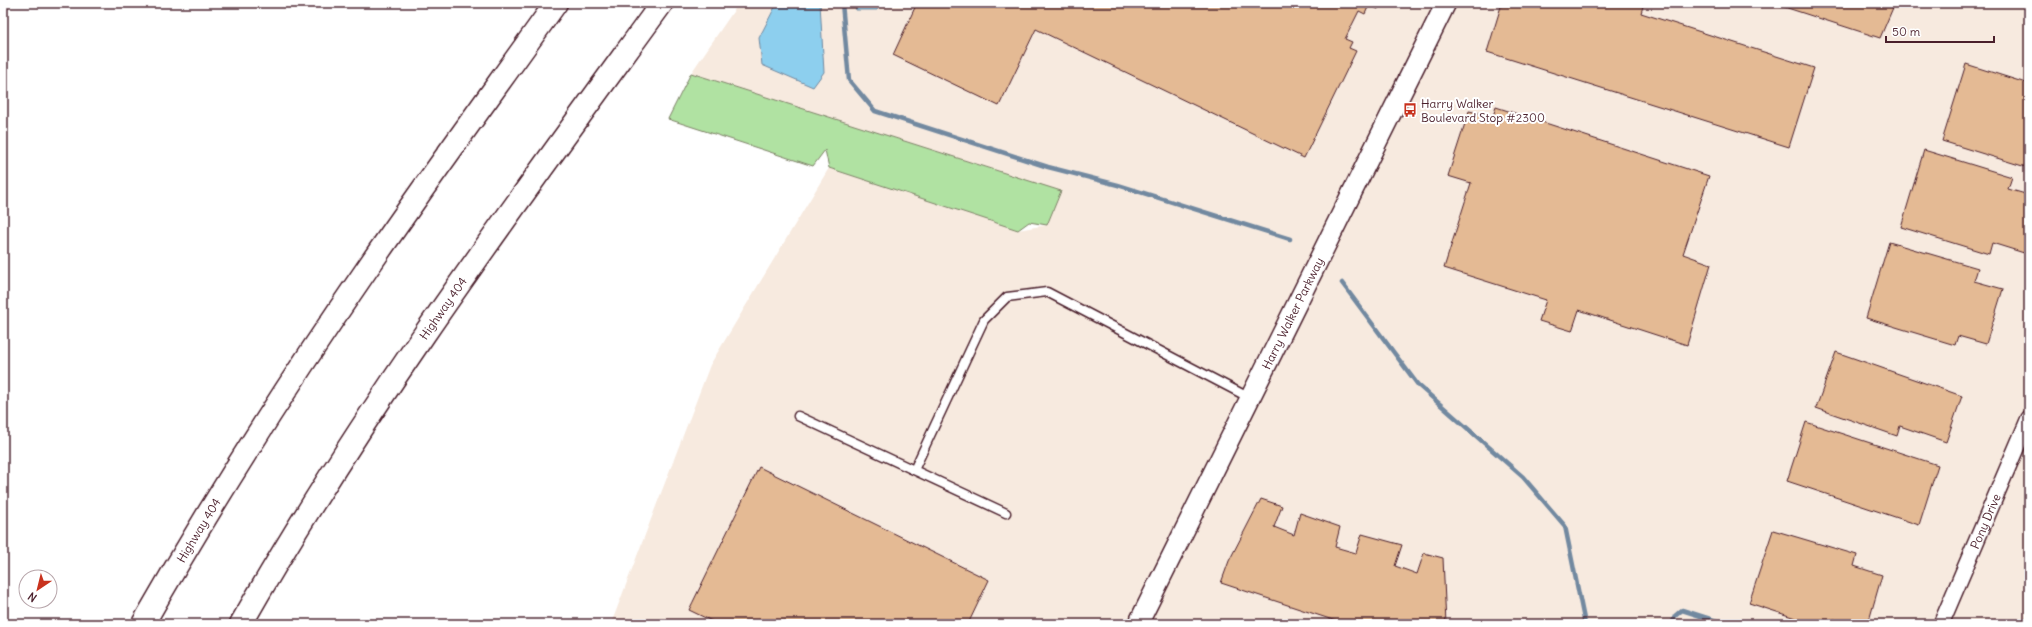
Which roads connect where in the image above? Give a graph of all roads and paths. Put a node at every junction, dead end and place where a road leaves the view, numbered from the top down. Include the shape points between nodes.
1 (556, 3) edge
2 (662, 3) edge
3 (1446, 3) edge
4 (1250, 398) junction
5 (798, 416) dead end
6 (2029, 418) edge
7 (914, 470) junction
8 (1006, 514) dead end
9 (143, 624) edge
10 (241, 624) edge
11 (1138, 624) edge
12 (1941, 624) edge

1 - 9 highway, Highway 404 via 370,264 303,363 234,470
2 - 10 highway, Highway 404 via 454,290 344,453
3 - 4 street, Harry Walker Parkway
4 - 7 lane via 1047,292 1007,297 984,320
4 - 11 street, Harry Walker Parkway
5 - 7 lane
6 - 12 street, Pony Drive
7 - 8 lane

